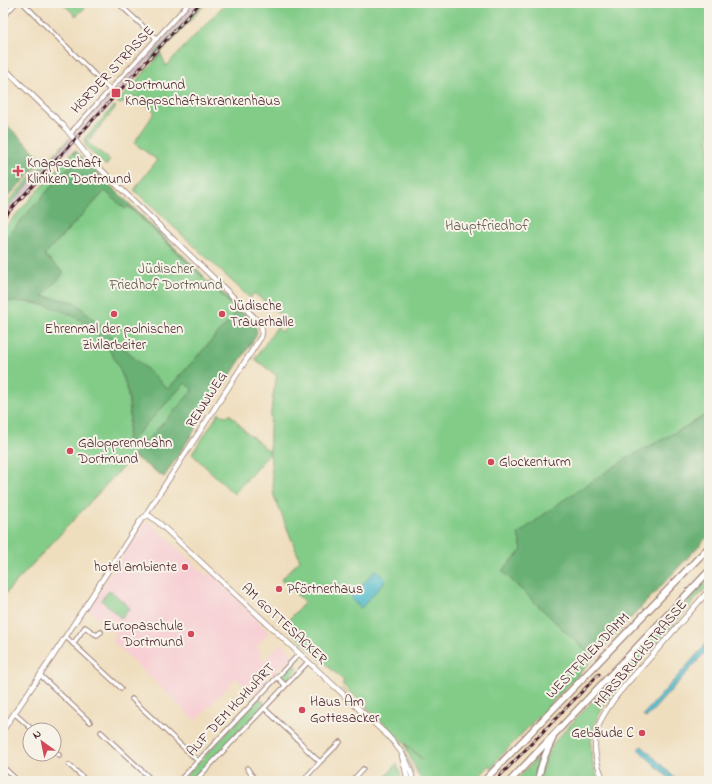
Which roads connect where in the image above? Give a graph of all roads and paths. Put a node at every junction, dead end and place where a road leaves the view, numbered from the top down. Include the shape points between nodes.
1 (16, 3) edge
2 (23, 3) edge
3 (118, 3) edge
4 (189, 3) edge
5 (3, 17) edge
6 (157, 39) junction
7 (3, 67) edge
8 (110, 90) junction
9 (70, 134) junction
10 (147, 516) junction
11 (709, 547) edge
12 (709, 571) edge
13 (709, 590) edge
14 (101, 632) dead end
15 (66, 636) junction
16 (73, 644) junction
17 (299, 654) junction
18 (308, 662) junction
19 (40, 675) junction
20 (277, 677) junction
21 (285, 685) junction
22 (121, 688) dead end
23 (132, 699) dead end
24 (264, 708) junction
25 (14, 713) junction
26 (24, 722) edge
27 (90, 722) dead end
28 (3, 730) edge
29 (101, 732) dead end
30 (556, 732) junction
31 (340, 742) dead end
32 (402, 754) junction
33 (198, 761) junction
34 (320, 762) junction
35 (69, 765) dead end
36 (3, 767) edge
37 (247, 768) dead end
38 (363, 769) dead end
39 (18, 781) edge
40 (87, 781) edge
41 (153, 781) edge
42 (179, 781) edge
43 (195, 781) edge
44 (256, 781) edge
45 (312, 781) edge
46 (352, 781) edge
47 (408, 781) edge
48 (413, 781) edge
49 (484, 781) edge
50 (510, 781) edge
51 (538, 781) edge
52 (604, 781) edge

1 - 5 street
2 - 8 street
3 - 6 street
4 - 6 street, HÖRDER STRASSE
6 - 8 street, HÖRDER STRASSE
7 - 9 street via 56,117
8 - 9 street, HÖRDER STRASSE
9 - 10 street, RENNWEG via 89,158 257,320 262,329 261,337
10 - 15 street, RENNWEG via 141,520
10 - 17 street, AM GOTTESACKER via 159,523
11 - 49 highway, WESTFALENDAMM
12 - 30 highway
13 - 52 street, MARSBRUCHSTRASSE via 624,687 604,714 597,730 595,748
14 - 16 street via 97,635 85,627
15 - 16 street
15 - 19 street, RENNWEG
16 - 22 street
17 - 18 street, AM GOTTESACKER
17 - 20 street, AUF DEM HOHWART
18 - 21 street, AUF DEM HOHWART
18 - 32 street, AM GOTTESACKER via 382,730
19 - 25 street, RENNWEG
19 - 27 street
20 - 21 street
20 - 33 street, AUF DEM HOHWART
21 - 24 street, AUF DEM HOHWART
23 - 33 street
24 - 34 street
24 - 43 street, AUF DEM HOHWART
25 - 26 street
25 - 28 street, RENNWEG
29 - 41 street
30 - 50 highway
30 - 51 highway via 540,768
31 - 34 street
32 - 47 street, AM GOTTESACKER
32 - 48 street, AM GOTTESACKER via 410,768
33 - 42 street, AUF DEM HOHWART
34 - 45 street via 307,776
35 - 40 street
36 - 39 street
37 - 44 street
38 - 46 street

